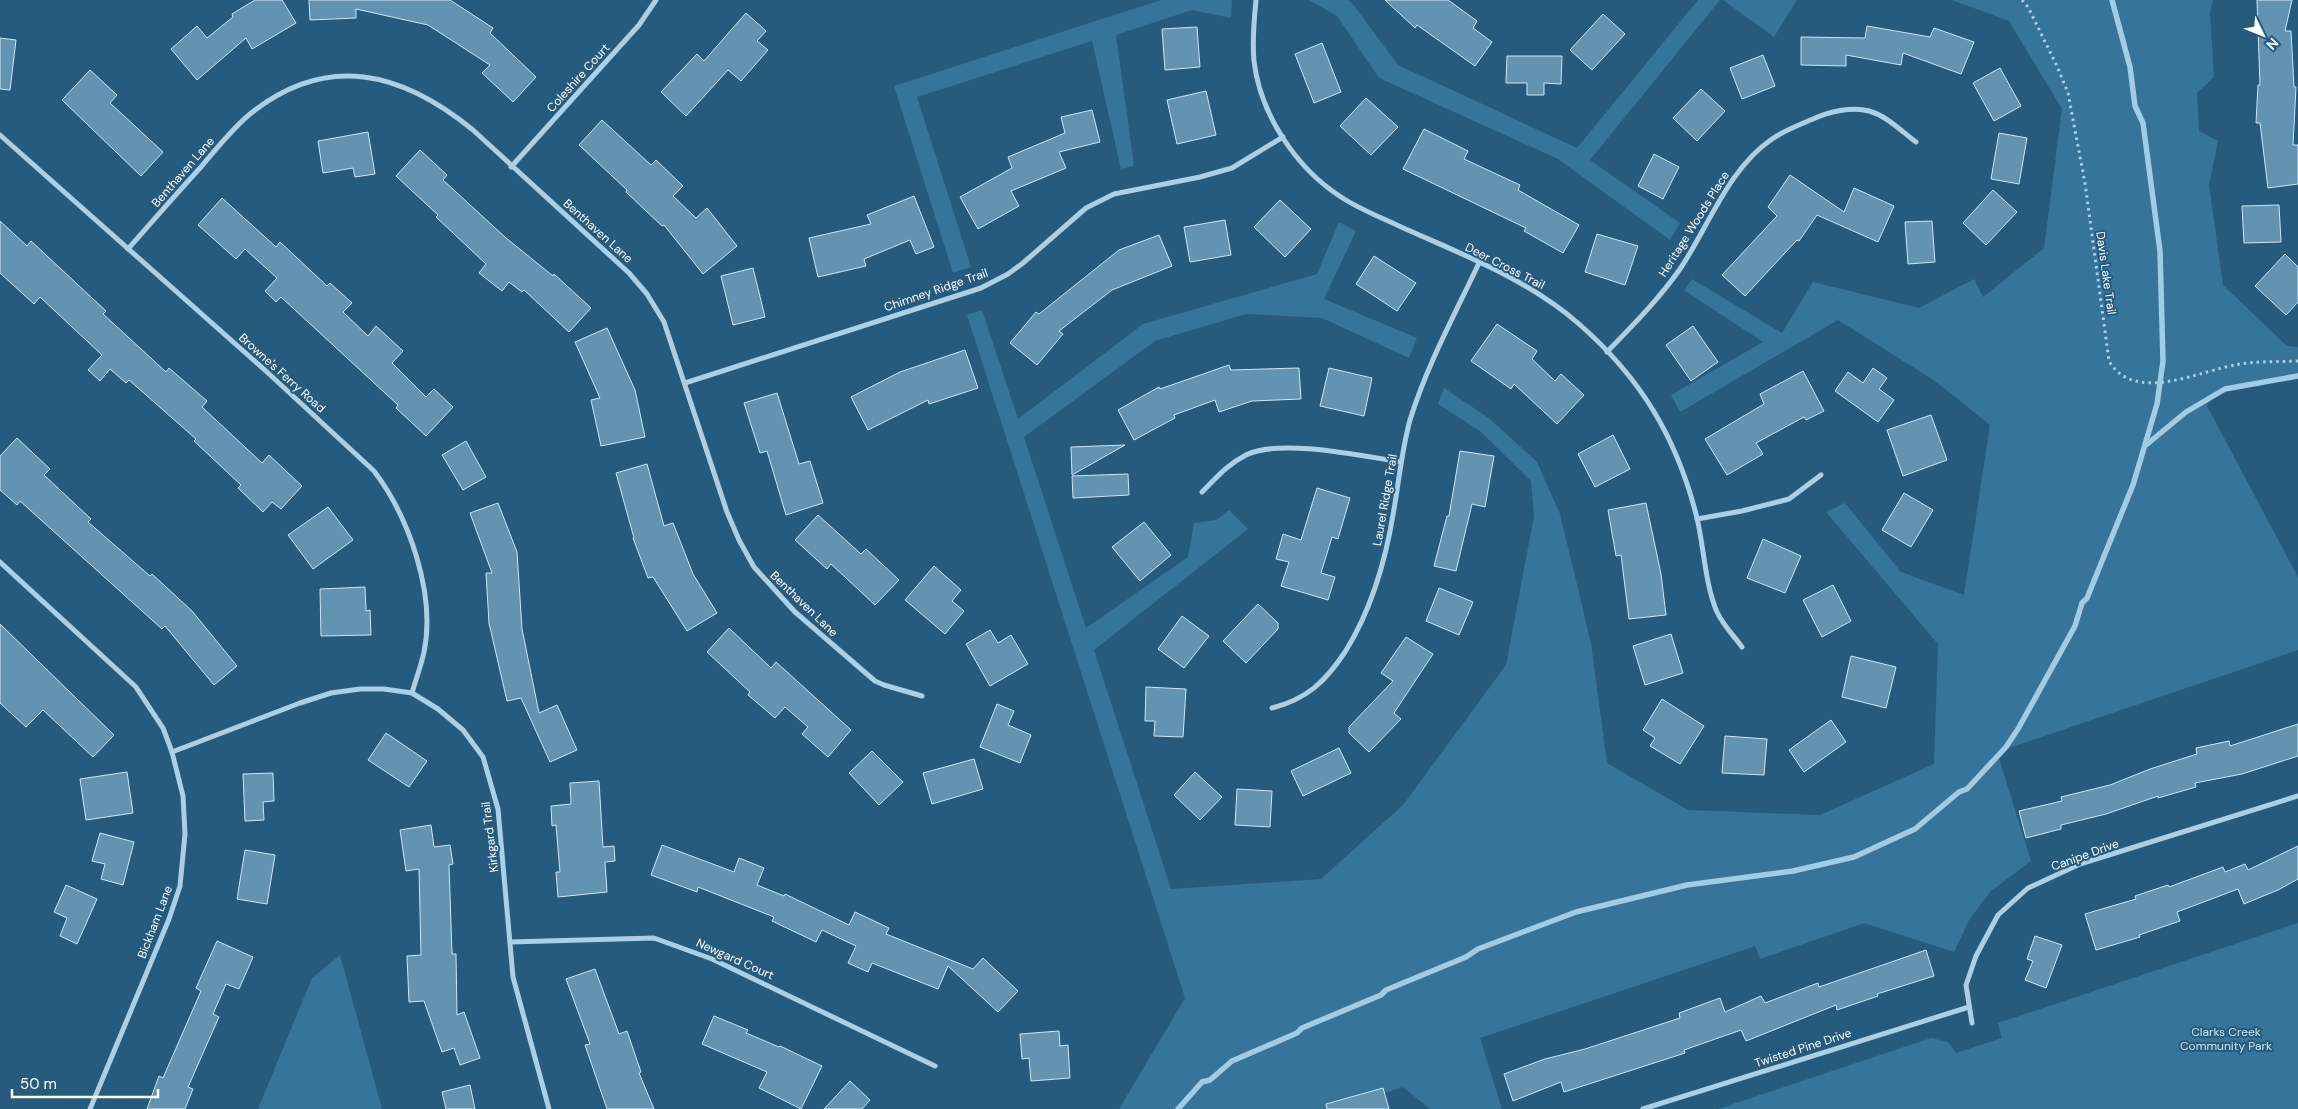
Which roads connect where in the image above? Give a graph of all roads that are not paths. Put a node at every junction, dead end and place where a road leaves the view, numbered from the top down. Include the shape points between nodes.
1 (656, 0) edge
2 (1256, 0) edge
3 (0, 135) edge
4 (1283, 137) junction
5 (1916, 142) dead end
6 (512, 167) junction
7 (128, 249) junction
8 (1479, 263) junction
9 (1607, 352) junction
10 (685, 383) junction
11 (1401, 462) junction
12 (1821, 475) dead end
13 (1202, 492) dead end
14 (1697, 519) junction
15 (0, 562) edge
16 (1742, 648) dead end
17 (412, 693) junction
18 (922, 696) dead end
19 (1272, 708) dead end
20 (172, 752) junction
21 (2298, 796) edge
22 (510, 942) junction
23 (1969, 1007) junction
24 (1972, 1023) dead end
25 (935, 1066) dead end
26 (90, 1109) edge
27 (549, 1109) edge
28 (1643, 1109) edge

1 - 6 street, Coleshire Court via 639,25
2 - 4 street, Deer Cross Trail via 1254,52 1258,82 1269,114
3 - 7 street, Browne's Ferry Road
4 - 8 street, Deer Cross Trail via 1316,178 1339,196
4 - 10 street, Chimney Ridge Trail via 1232,168 1114,194 1086,208 1023,263 981,288
5 - 9 street, Heritage Woods Place via 1884,118 1859,109 1820,116 1771,140 1734,178 1661,294
6 - 7 street, Benthaven Lane via 449,111 422,94 384,80 359,76 316,80 272,99 250,115
6 - 10 street, Benthaven Lane via 630,273 647,294 664,322
7 - 17 street, Browne's Ferry Road via 374,471 386,487 405,522 415,550 426,608 424,651
8 - 9 street, Deer Cross Trail via 1547,299
8 - 11 street, Laurel Ridge Trail via 1424,382 1410,420
9 - 14 street, Deer Cross Trail via 1638,386 1667,433
10 - 18 street, Benthaven Lane via 727,512 754,567 795,612 875,681
11 - 13 street via 1306,449 1262,450 1230,464
11 - 19 street, Laurel Ridge Trail via 1381,572 1352,640 1323,680 1306,696
12 - 14 street via 1789,499
14 - 16 street, Deer Cross Trail via 1716,610
15 - 20 street, Bickham Lane via 136,687 155,714
17 - 20 street, Kirkgard Trail via 368,689 331,693
17 - 22 street, Kirkgard Trail via 463,730 483,757 498,809
20 - 26 street, Bickham Lane via 183,796 185,824 180,886
21 - 23 street, Canipe Drive via 2080,864 2028,888 1998,916 1976,956 1966,985
22 - 25 street, Newgard Court via 654,938 670,942
22 - 27 street, Kirkgard Trail via 513,977
23 - 24 street, Canipe Drive
23 - 28 street, Twisted Pine Drive

